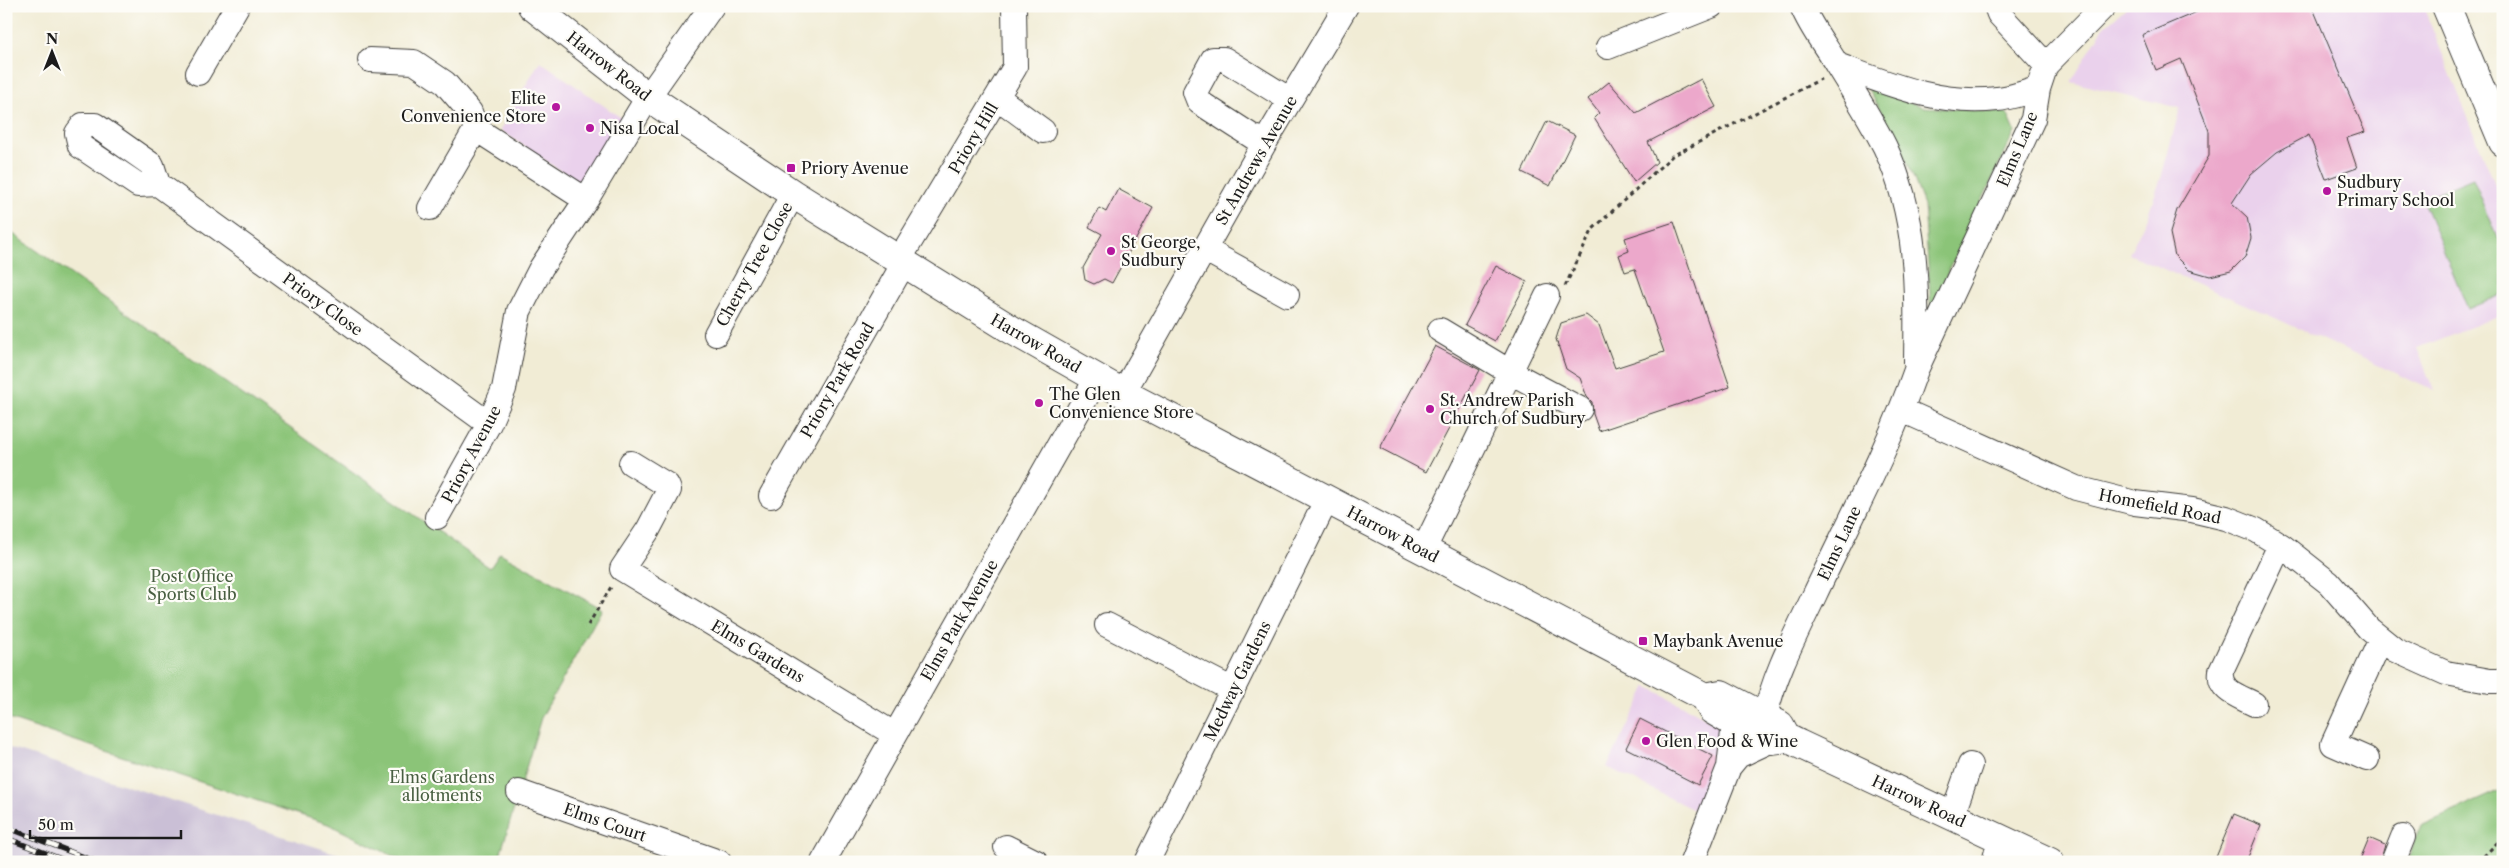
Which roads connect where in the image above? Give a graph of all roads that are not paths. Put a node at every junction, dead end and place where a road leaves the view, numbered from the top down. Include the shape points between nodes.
1 (237, 6) edge
2 (532, 6) edge
3 (712, 6) edge
4 (1014, 6) edge
5 (1346, 6) edge
6 (1711, 6) edge
7 (1802, 6) edge
8 (1996, 6) edge
9 (2104, 6) edge
10 (2446, 6) edge
11 (1608, 47) dead end
12 (370, 60) dead end
13 (2046, 64) junction
14 (1837, 65) junction
15 (198, 73) dead end
16 (2038, 89) junction
17 (648, 97) junction
18 (997, 97) junction
19 (1290, 100) junction
20 (476, 129) junction
21 (1042, 131) dead end
22 (2503, 142) edge
23 (1264, 144) junction
24 (158, 184) dead end
25 (792, 194) junction
26 (586, 200) junction
27 (430, 208) dead end
28 (1204, 249) junction
29 (901, 261) junction
30 (1287, 295) dead end
31 (1547, 296) road end
32 (1440, 330) dead end
33 (716, 334) dead end
34 (1916, 370) junction
35 (1510, 372) junction
36 (1097, 378) junction
37 (1123, 393) junction
38 (1580, 409) dead end
39 (1902, 410) junction
40 (489, 424) junction
41 (631, 462) dead end
42 (771, 496) dead end
43 (1327, 499) junction
44 (438, 517) dead end
45 (2280, 545) junction
46 (1423, 550) junction
47 (1107, 625) dead end
48 (2381, 639) junction
49 (2503, 681) edge
50 (1233, 690) junction
51 (1705, 697) junction
52 (2254, 704) dead end
53 (1734, 722) junction
54 (1775, 732) junction
55 (894, 734) junction
56 (2367, 759) dead end
57 (1970, 765) dead end
58 (1729, 767) junction
59 (519, 792) dead end
60 (1952, 816) junction
61 (2403, 837) dead end
62 (1006, 848) dead end
63 (1997, 851) edge
64 (719, 862) edge
65 (823, 862) edge
66 (1036, 862) edge
67 (1147, 862) edge
68 (1692, 862) edge
69 (2050, 862) edge
70 (2393, 862) edge

1 - 15 street
2 - 17 main road, Harrow Road
3 - 17 street, Priory Avenue
4 - 18 street, Priory Hill via 1015,66
5 - 19 street, St Andrews Avenue
6 - 11 street
7 - 14 street, Elms Lane via 1808,22
8 - 13 street via 1999,14
9 - 13 street
10 - 22 main road
12 - 20 street via 414,62 445,83 470,112
13 - 16 street
14 - 16 street, Elms Lane via 1919,94 1956,99 1998,99
14 - 34 street, Elms Lane via 1885,147 1907,204 1917,274
16 - 34 street, Elms Lane via 2033,119
17 - 25 main road, Harrow Road
17 - 26 street, Priory Avenue
18 - 21 street
18 - 29 street, Priory Hill
19 - 23 street, St Andrews Avenue
19 - 23 street via 1224,59 1213,60 1195,92 1199,102
20 - 26 street
20 - 27 street
23 - 28 street, St Andrews Avenue
24 - 40 street, Priory Close
25 - 29 main road, Harrow Road
25 - 33 street, Cherry Tree Close
26 - 40 street, Priory Avenue via 541,268 519,311 504,389
28 - 30 street
28 - 37 street, St Andrews Avenue
29 - 36 main road, Harrow Road
29 - 42 street, Priory Park Road
31 - 35 street
32 - 35 street
34 - 39 street, Elms Lane
35 - 38 street
35 - 46 street
36 - 37 main road, Harrow Road
36 - 55 street, Elms Park Avenue
37 - 43 main road, Harrow Road
39 - 45 street, Homefield Road via 2076,488 2135,503 2226,518 2256,530
39 - 54 street, Elms Lane via 1774,684
40 - 44 street, Priory Avenue
41 - 55 street, Elms Gardens via 669,490 622,569
43 - 46 main road, Harrow Road
43 - 50 street, Medway Gardens
45 - 48 street, Homefield Road via 2329,583
45 - 52 street via 2219,680 2222,687
46 - 51 main road, Harrow Road
47 - 50 street
48 - 49 street, Homefield Road via 2395,650 2446,673
48 - 56 street via 2333,744
50 - 67 street, Medway Gardens
51 - 53 main road, Harrow Road via 1712,710
51 - 54 main road, Harrow Road via 1721,694
53 - 54 main road, Harrow Road
53 - 58 street
54 - 58 street via 1738,756
54 - 60 main road, Harrow Road
55 - 65 street, Elms Park Avenue
57 - 60 street
58 - 68 street
59 - 64 street, Elms Court
60 - 63 main road, Harrow Road
61 - 70 street
62 - 66 street
63 - 69 main road, Harrow Road

